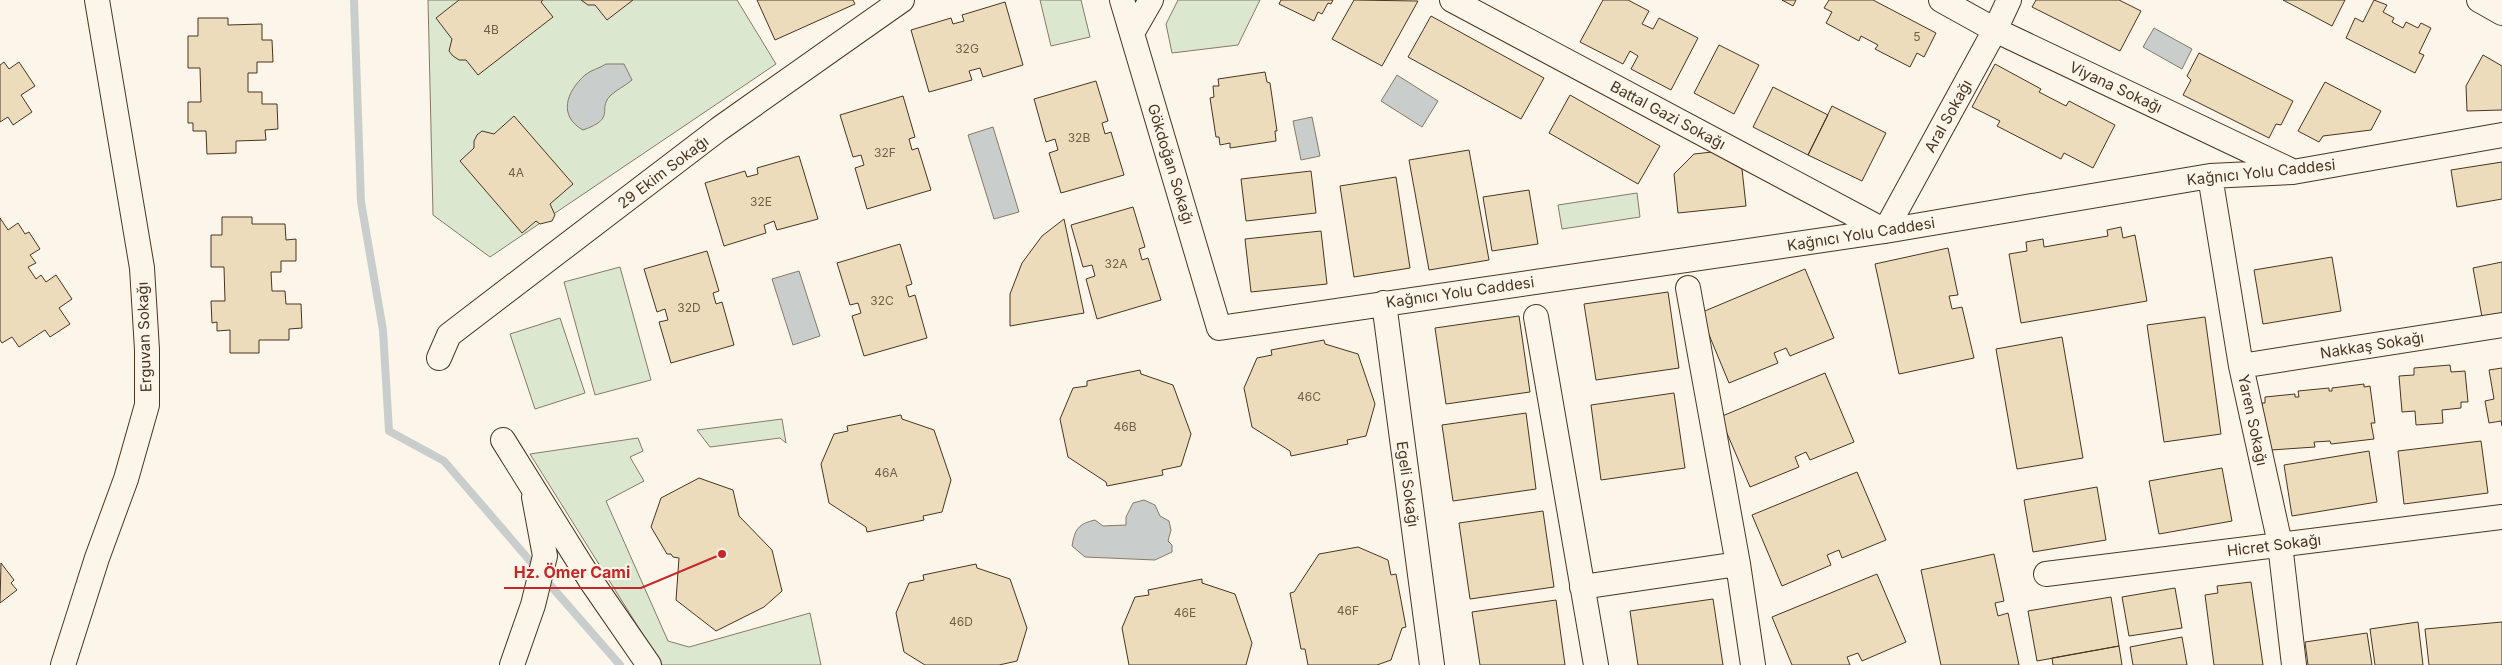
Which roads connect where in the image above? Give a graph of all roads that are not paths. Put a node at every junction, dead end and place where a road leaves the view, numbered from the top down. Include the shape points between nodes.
1 (97, 0) edge
2 (902, 0) edge
3 (1122, 0) edge
4 (1151, 0) edge
5 (1452, 0) edge
6 (1940, 0) edge
7 (2009, 0) edge
8 (2478, 0) edge
9 (2502, 13) edge
10 (1996, 30) junction
11 (1132, 33) junction
12 (2502, 135) edge
13 (2293, 172) junction
14 (2210, 176) junction
15 (1885, 231) junction
16 (1688, 288) dead end
17 (1384, 303) junction
18 (1536, 317) dead end
19 (2502, 324) edge
20 (1219, 328) joint
21 (439, 358) dead end
22 (2241, 366) junction
23 (503, 440) dead end
24 (532, 483) junction
25 (2502, 517) edge
26 (2280, 544) junction
27 (1738, 564) junction
28 (2046, 574) dead end
29 (1582, 587) junction
30 (63, 665) edge
31 (512, 665) edge
32 (649, 665) edge
33 (1432, 665) edge
34 (1596, 665) edge
35 (1753, 665) edge
36 (2294, 665) edge

1 - 30 street, Erguvan Sokağı via 142,268 147,405 126,479
2 - 21 street, 29 Ekim Sokağı via 720,129 449,335
3 - 11 street, Gökdoğan Sokağı
4 - 11 street
5 - 15 street, Battal Gazi Sokağı
6 - 10 street, Viyana Sokağı
7 - 10 street, Aral Sokağı
8 - 9 street
10 - 13 street, Viyana Sokağı
10 - 15 street, Aral Sokağı
11 - 20 street, Gökdoğan Sokağı
12 - 13 street, Kağnıcı Yolu Caddesi
13 - 14 street, Kağnıcı Yolu Caddesi
14 - 15 street, Kağnıcı Yolu Caddesi
14 - 22 street, Yaren Sokağı
15 - 17 street, Kağnıcı Yolu Caddesi
16 - 27 street
17 - 20 street, Kağnıcı Yolu Caddesi
17 - 33 street, Egeli Sokağı
18 - 29 street
19 - 22 street, Nakkaş Sokağı
22 - 26 street, Yaren Sokağı
23 - 24 street
24 - 31 street via 544,558
24 - 32 street via 587,574
25 - 26 street, Hicret Sokağı
26 - 28 street, Hicret Sokağı
26 - 36 street, Yaren Sokağı
27 - 29 street
27 - 35 street
29 - 34 street

